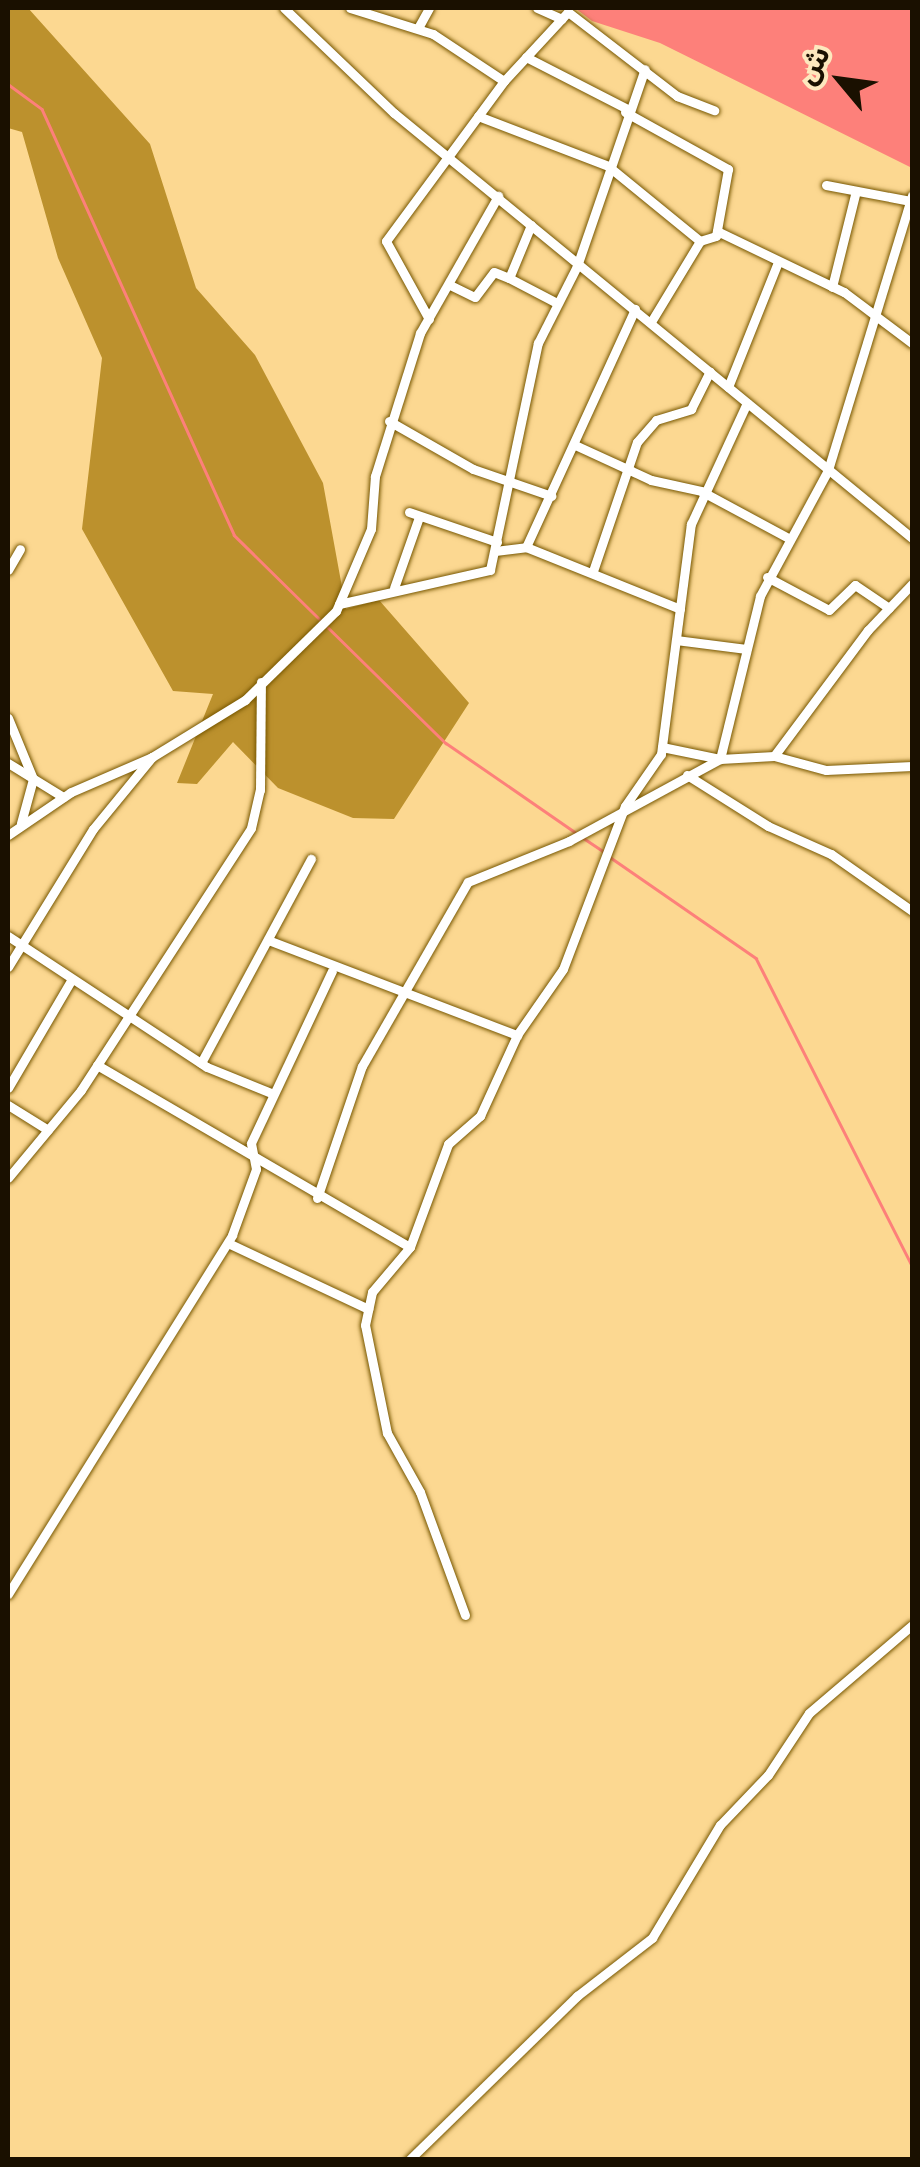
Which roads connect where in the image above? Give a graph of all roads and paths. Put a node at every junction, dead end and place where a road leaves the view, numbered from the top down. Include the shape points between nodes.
1 (284, 8) edge
2 (350, 8) edge
3 (429, 8) edge
4 (537, 8) edge
5 (562, 19) junction
6 (418, 28) junction
7 (526, 57) junction
8 (645, 68) junction
9 (504, 81) junction
10 (714, 110) dead end
11 (626, 111) junction
12 (478, 116) junction
13 (449, 156) junction
14 (608, 166) junction
15 (826, 186) dead end
16 (856, 191) junction
17 (498, 196) junction
18 (912, 198) edge
19 (531, 224) junction
20 (718, 231) junction
21 (700, 241) junction
22 (574, 260) junction
23 (778, 262) junction
24 (509, 278) junction
25 (452, 286) junction
26 (832, 287) junction
27 (557, 303) junction
28 (635, 309) junction
29 (871, 312) junction
30 (430, 319) junction
31 (651, 322) junction
32 (912, 343) edge
33 (710, 371) junction
34 (728, 387) junction
35 (747, 403) junction
36 (389, 421) junction
37 (575, 445) junction
38 (627, 463) junction
39 (828, 470) junction
40 (513, 484) junction
41 (701, 491) junction
42 (552, 496) junction
43 (912, 538) edge
44 (790, 539) junction
45 (496, 547) junction
46 (526, 547) junction
47 (20, 549) dead end
48 (8, 570) edge
49 (593, 571) junction
50 (767, 577) junction
51 (912, 584) edge
52 (394, 588) junction
53 (339, 604) junction
54 (890, 608) junction
55 (680, 609) junction
56 (676, 640) junction
57 (746, 649) junction
58 (261, 679) junction
59 (8, 718) edge
60 (662, 748) junction
61 (774, 756) junction
62 (152, 758) junction
63 (720, 759) junction
64 (8, 763) edge
65 (912, 766) edge
66 (687, 776) junction
67 (33, 779) junction
68 (63, 797) junction
69 (625, 806) junction
70 (21, 825) junction
71 (8, 836) edge
72 (311, 859) dead end
73 (912, 911) edge
74 (8, 936) edge
75 (268, 940) junction
76 (22, 945) junction
77 (8, 967) edge
78 (332, 971) junction
79 (72, 979) junction
80 (405, 997) junction
81 (129, 1017) junction
82 (516, 1035) junction
83 (97, 1064) junction
84 (201, 1064) junction
85 (8, 1088) edge
86 (271, 1093) junction
87 (8, 1105) edge
88 (48, 1130) junction
89 (255, 1162) junction
90 (8, 1178) edge
91 (317, 1198) junction
92 (228, 1243) junction
93 (410, 1248) junction
94 (368, 1309) junction
95 (8, 1594) edge
96 (466, 1615) dead end
97 (912, 1625) edge
98 (409, 2160) edge

1 - 13 street
2 - 6 street
3 - 6 street
4 - 5 street
5 - 7 street
5 - 8 street via 568,12
6 - 9 street
7 - 9 street
7 - 11 street
8 - 10 street via 677,96
8 - 11 street
9 - 12 street
11 - 14 street
11 - 20 street via 728,169
12 - 13 street
12 - 14 street
13 - 17 street
13 - 30 street via 386,241
14 - 21 street
14 - 22 street
15 - 16 street
16 - 18 street
16 - 26 street
17 - 19 street
17 - 25 street
18 - 29 street
19 - 22 street
19 - 24 street
20 - 21 street
20 - 23 street
21 - 31 street
22 - 27 street
22 - 28 street
23 - 26 street
23 - 34 street
24 - 25 street via 494,272 475,297
24 - 27 street
25 - 30 street
26 - 29 street
27 - 40 street via 538,342
28 - 31 street
28 - 37 street
29 - 32 street
29 - 39 street
30 - 36 street
31 - 33 street
33 - 34 street
33 - 38 street via 692,409 656,420
34 - 35 street
35 - 39 street
35 - 41 street
36 - 40 street
36 - 53 street via 370,528
37 - 38 street
37 - 42 street
38 - 41 street via 651,480
38 - 49 street
39 - 43 street
39 - 44 street
40 - 42 street
40 - 45 street
41 - 44 street
41 - 55 street
42 - 46 street
44 - 50 street
45 - 46 street
45 - 52 street via 490,570
45 - 52 street via 414,515
46 - 49 street
47 - 48 street
49 - 55 street
50 - 54 street via 829,610 855,585
50 - 57 street
51 - 54 street
52 - 53 street
53 - 58 street via 306,645
54 - 61 street
55 - 56 street
56 - 57 street
56 - 60 street
57 - 63 street
58 - 62 street via 245,700
58 - 81 street via 260,790 250,828
59 - 67 street
60 - 63 street
60 - 69 street
61 - 63 street
61 - 65 street via 826,770
62 - 68 street
62 - 76 street via 93,830
63 - 66 street
64 - 67 street
66 - 69 street
66 - 73 street via 831,854
67 - 68 street
67 - 70 street
68 - 70 street
69 - 80 street via 568,841 468,882
69 - 82 street via 563,969
70 - 71 street
72 - 75 street
74 - 76 street
75 - 78 street
75 - 84 street
76 - 77 street
76 - 79 street
78 - 80 street
78 - 86 street
79 - 81 street
79 - 85 street
80 - 82 street
80 - 91 street via 362,1066
81 - 83 street
81 - 84 street
82 - 93 street via 480,1116 448,1144
83 - 88 street
83 - 89 street
84 - 86 street
86 - 89 street via 251,1143
87 - 88 street
88 - 90 street
89 - 91 street
89 - 92 street
91 - 93 street
92 - 94 street
92 - 95 street
93 - 94 street via 379,1280
94 - 96 street via 387,1433 420,1492
97 - 98 street via 808,1713 768,1776 720,1825 652,1938 577,1996

